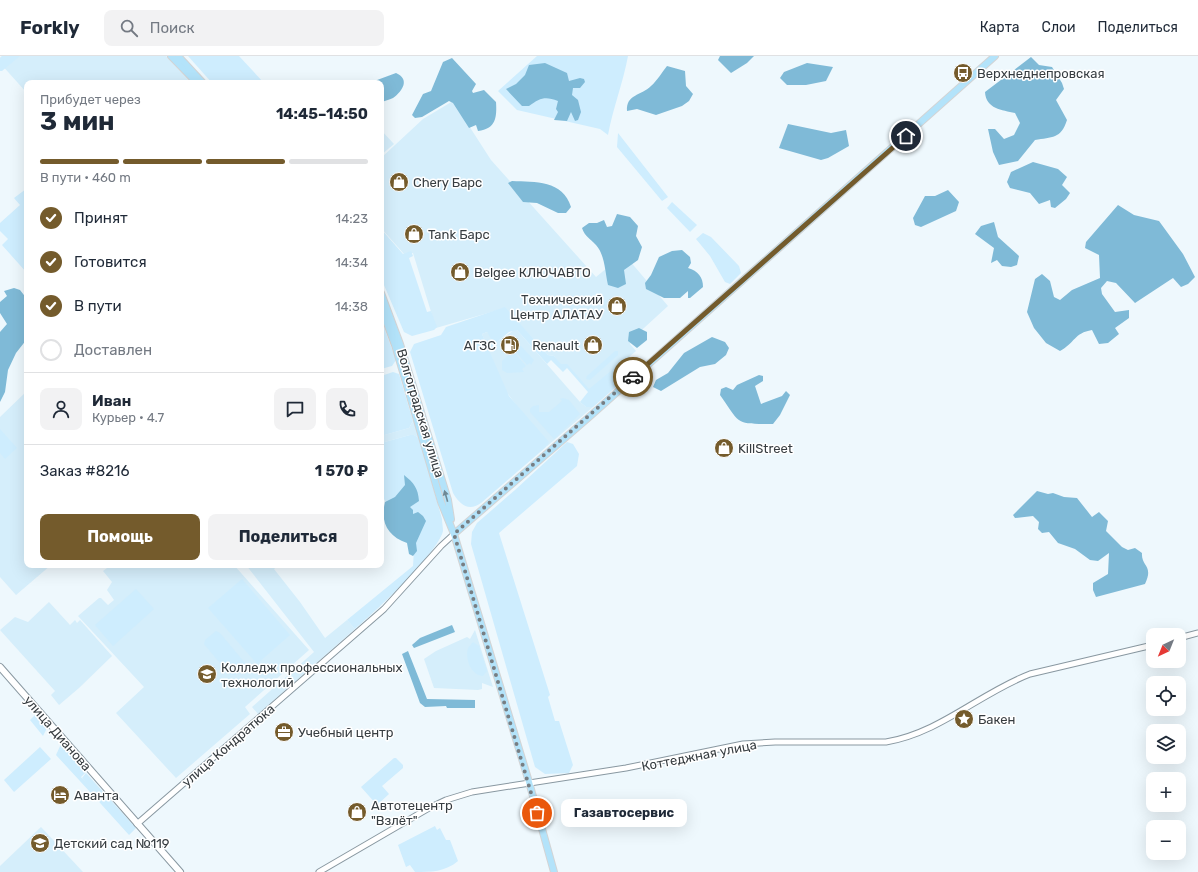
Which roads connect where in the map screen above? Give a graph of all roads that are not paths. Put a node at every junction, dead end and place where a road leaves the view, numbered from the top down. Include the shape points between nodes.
1 (171, 56) edge
2 (178, 56) edge
3 (995, 56) edge
4 (194, 80) edge
5 (201, 80) edge
6 (384, 301) edge
7 (384, 315) edge
8 (454, 534) junction
9 (1198, 633) edge
10 (1186, 636) edge
11 (1146, 647) edge
12 (0, 667) edge
13 (529, 782) junction
14 (137, 824) junction
15 (180, 872) edge
16 (319, 872) edge
17 (554, 872) edge

1 - 4 main road
2 - 5 main road
3 - 8 main road, улица Кондратюка
8 -> 6 main road, Волгоградская улица via 448,500 400,344
7 - 8 main road, Волгоградская улица
8 - 13 main road, Волгоградская улица
8 - 14 street, улица Кондратюка via 384,609
9 - 10 street
11 - 13 street, Коттеджная улица via 1030,674 962,711 899,740 743,744 626,768
12 - 14 main road, улица Дианова
13 - 16 street, Коттеджная улица via 472,792 446,800
13 - 17 main road, Волгоградская улица
14 - 15 main road, улица Дианова

